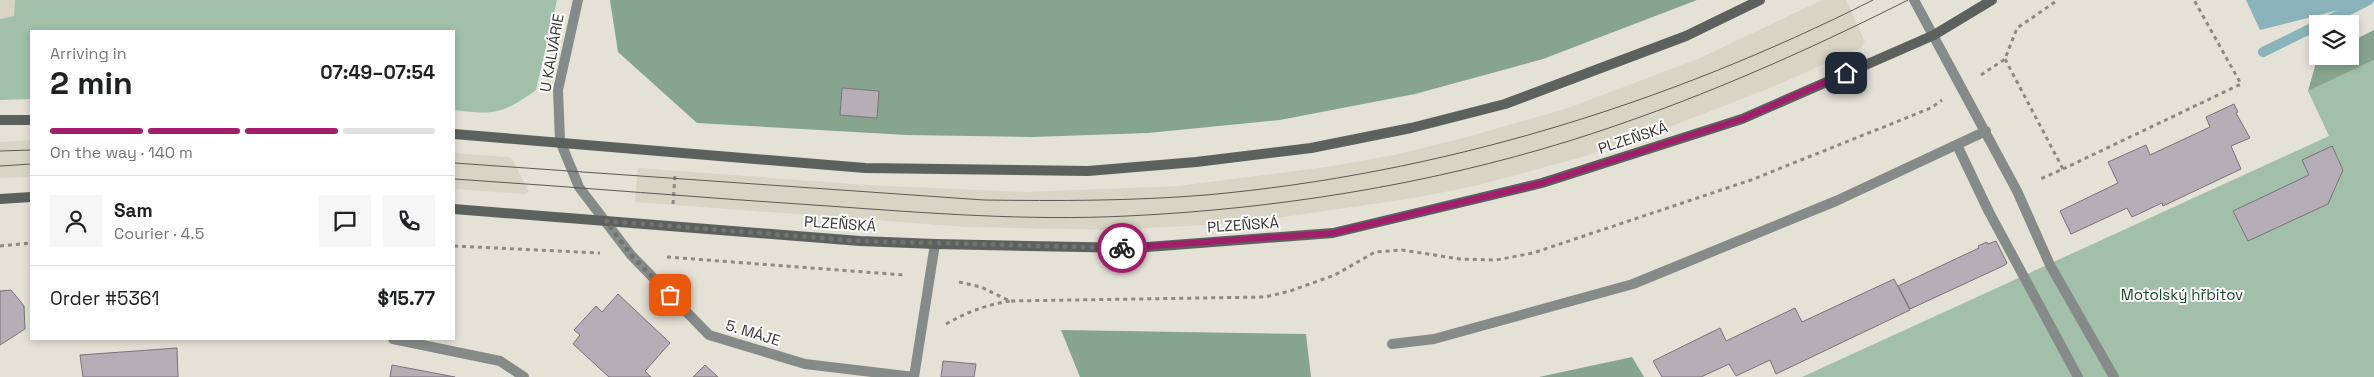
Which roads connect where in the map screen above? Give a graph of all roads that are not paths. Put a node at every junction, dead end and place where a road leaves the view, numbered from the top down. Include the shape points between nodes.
1 (578, 0) edge
2 (1760, 0) edge
3 (1914, 0) edge
4 (1992, 0) edge
5 (1934, 35) junction
6 (0, 120) edge
7 (30, 120) edge
8 (1986, 131) junction
9 (455, 134) edge
10 (560, 141) junction
11 (1957, 145) junction
12 (30, 198) edge
13 (0, 199) edge
14 (455, 210) edge
15 (606, 221) junction
16 (935, 244) junction
17 (398, 340) edge
18 (1392, 344) dead end
19 (524, 377) edge
20 (914, 377) edge
21 (2078, 377) edge
22 (2114, 377) edge

1 - 10 street, U KALVÁRIE via 558,90
2 - 10 main road via 1686,36 1505,104 1411,128 1311,148 1196,162 1088,171 865,168
3 - 5 street
4 - 5 main road, PLZEŇSKÁ
5 - 8 street
5 - 16 main road, PLZEŇSKÁ via 1742,119 1542,183 1333,233 1134,248
6 - 7 main road
8 - 11 street
8 - 22 street via 2050,265
9 - 10 main road
10 - 15 street, 5. MÁJE via 579,187
11 - 18 street via 1836,201 1633,284 1434,340
11 - 21 street via 1989,212
12 - 13 main road
14 - 15 main road, PLZEŇSKÁ
15 - 16 main road, PLZEŇSKÁ
15 - 20 street, 5. MÁJE via 631,255 709,335 805,364
16 - 20 street, 5. MÁJE
17 - 19 street via 500,361

